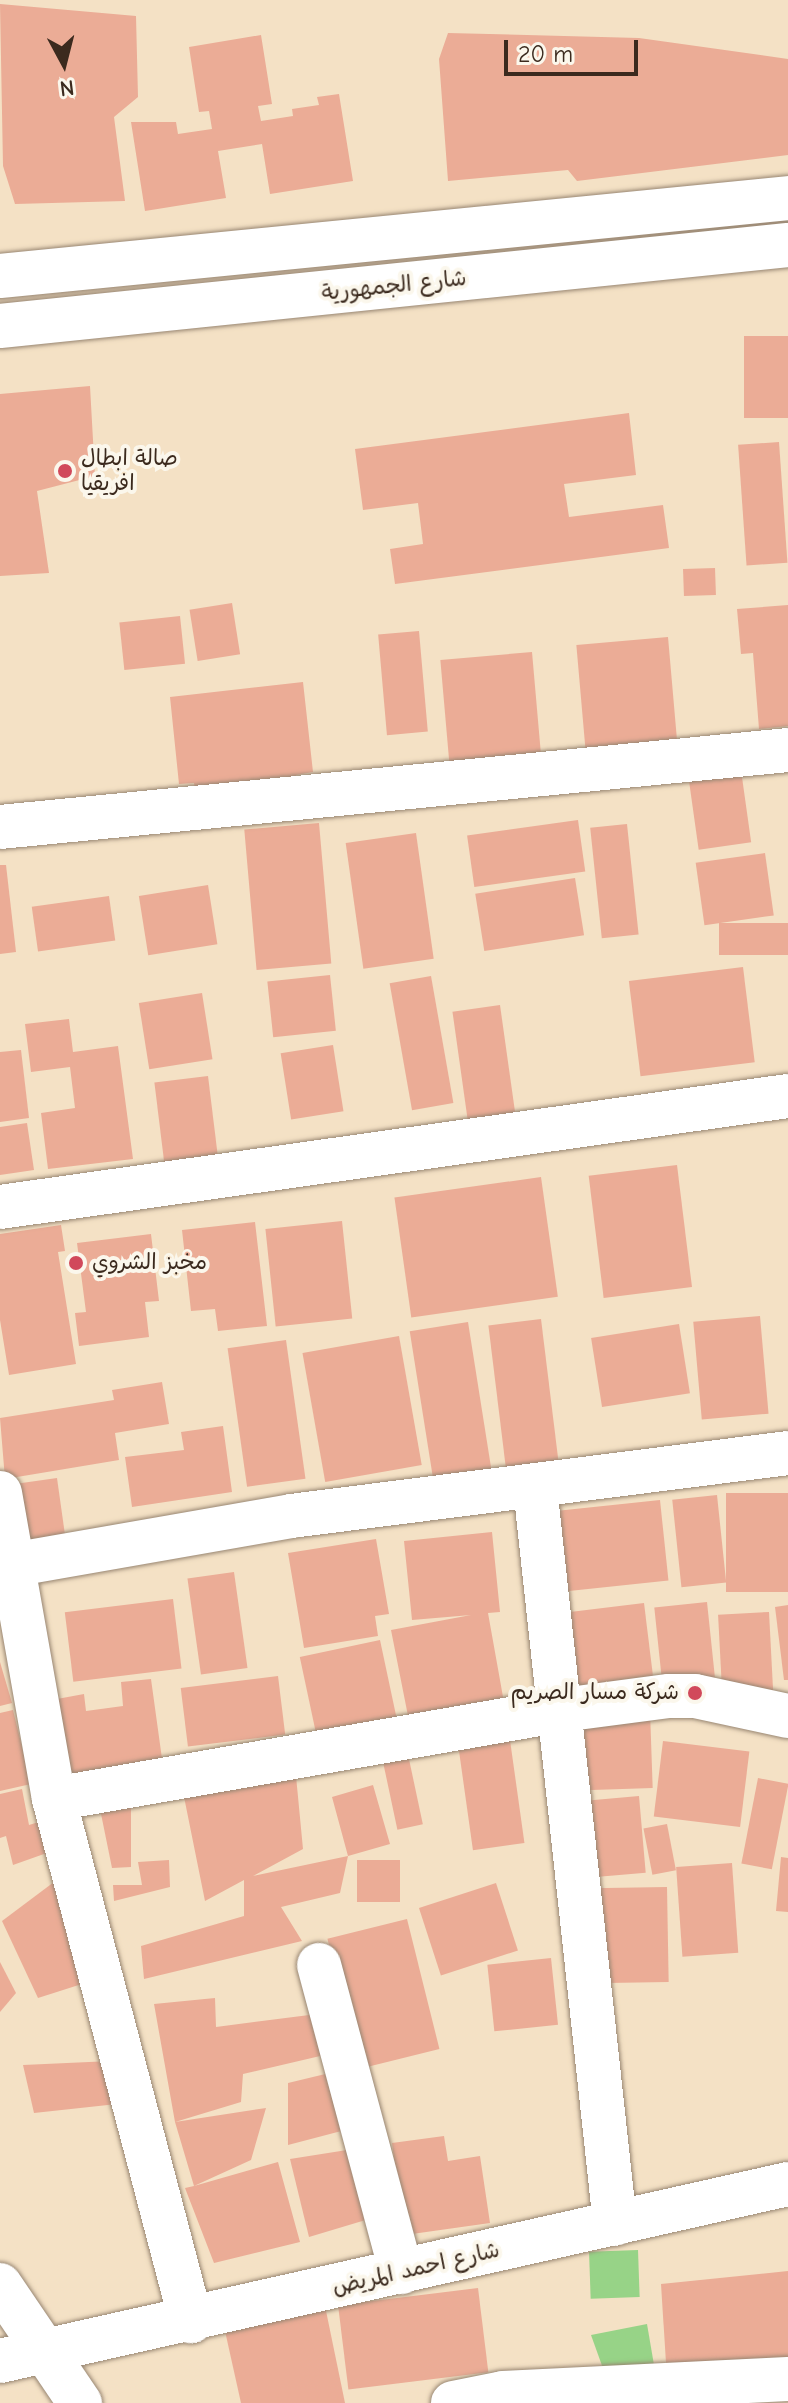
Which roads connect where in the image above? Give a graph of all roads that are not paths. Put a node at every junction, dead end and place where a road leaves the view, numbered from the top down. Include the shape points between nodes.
1 (788, 198) edge
2 (788, 245) edge
3 (0, 276) edge
4 (0, 326) edge
5 (788, 750) edge
6 (0, 827) edge
7 (788, 1096) edge
8 (0, 1207) edge
9 (788, 1453) edge
10 (535, 1487) junction
11 (0, 1493) edge
12 (5, 1568) edge
13 (562, 1710) junction
14 (788, 1716) edge
15 (54, 1799) junction
16 (319, 1965) dead end
17 (788, 2184) edge
18 (615, 2224) junction
19 (401, 2272) junction
20 (0, 2285) edge
21 (191, 2321) junction
22 (45, 2354) junction
23 (0, 2361) edge
24 (788, 2379) edge
25 (80, 2403) edge
26 (453, 2403) edge

1 - 3 street
2 - 4 street, شارع الجمهورية
5 - 6 street
7 - 8 street
9 - 10 street
10 - 12 street via 291,1516
10 - 13 street
11 - 12 street
12 - 15 street
13 - 14 street via 695,1696
13 - 15 street
13 - 18 street
15 - 21 street
16 - 19 street
17 - 18 street, شارع احمد المريض
18 - 19 street, شارع احمد المريض
19 - 21 street, شارع احمد المريض
20 - 22 street
21 - 22 street, شارع احمد المريض
22 - 23 street, شارع احمد المريض
22 - 25 street
24 - 26 street via 503,2393

